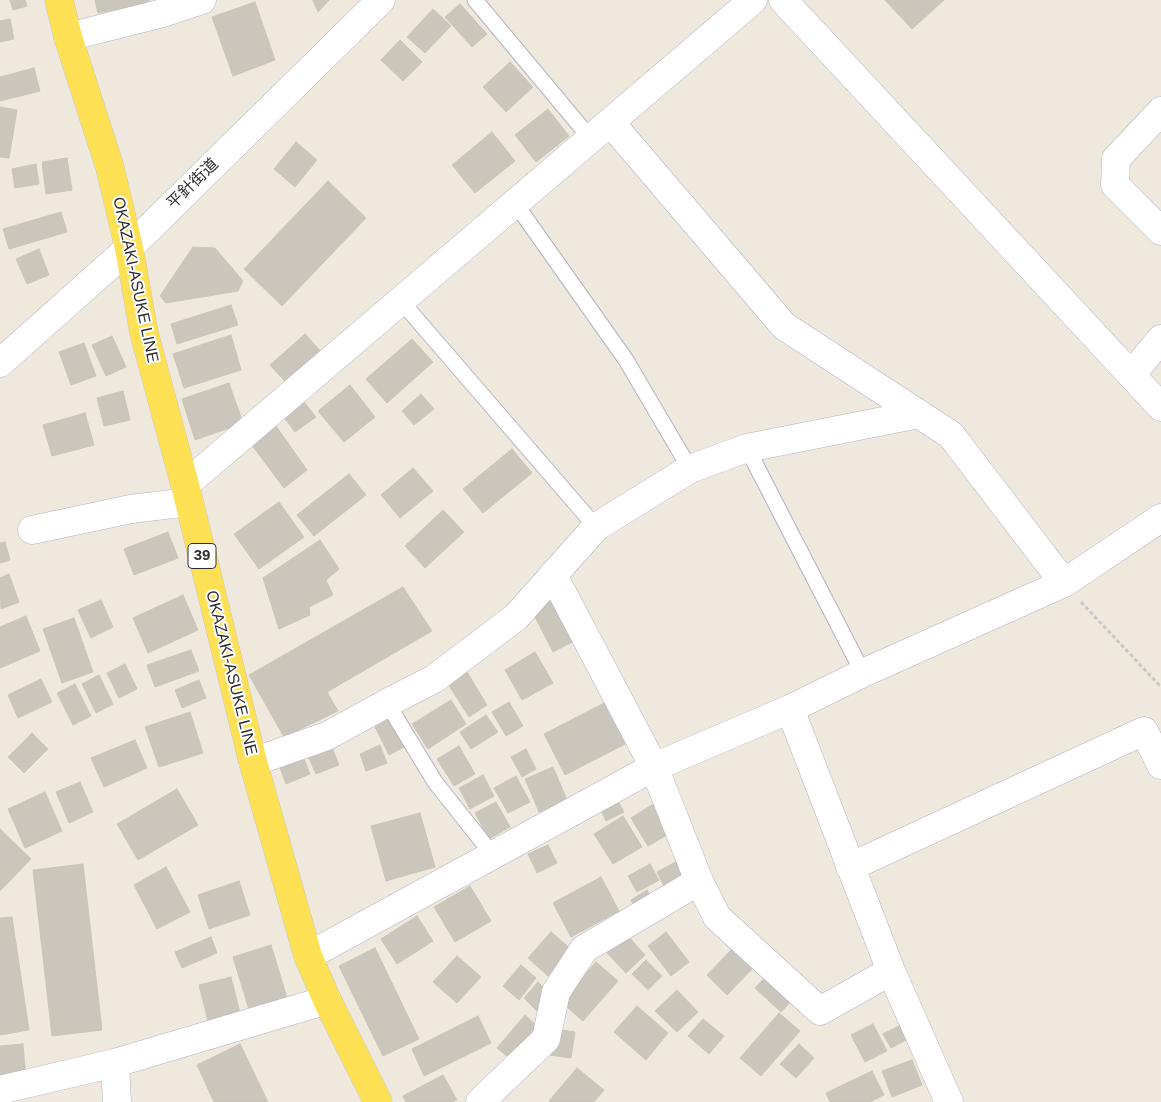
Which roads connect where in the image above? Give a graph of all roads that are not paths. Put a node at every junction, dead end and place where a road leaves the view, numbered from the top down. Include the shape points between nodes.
1 (59, 0) edge
2 (202, 0) edge
3 (381, 0) edge
4 (475, 0) edge
5 (753, 0) edge
6 (783, 0) edge
7 (68, 36) junction
8 (1161, 111) edge
9 (600, 130) junction
10 (515, 203) junction
11 (1161, 231) edge
12 (129, 248) junction
13 (402, 301) junction
14 (1161, 339) edge
15 (0, 363) edge
16 (1131, 375) junction
17 (1161, 407) edge
18 (919, 414) junction
19 (747, 448) junction
20 (690, 469) junction
21 (187, 493) junction
22 (1161, 518) edge
23 (596, 527) junction
24 (32, 530) dead end
25 (553, 575) junction
26 (1064, 583) junction
27 (863, 673) junction
28 (387, 703) junction
29 (790, 709) junction
30 (1152, 725) edge
31 (253, 762) junction
32 (1161, 765) edge
33 (654, 767) junction
34 (492, 854) junction
35 (850, 867) junction
36 (699, 881) junction
37 (308, 956) junction
38 (891, 971) junction
39 (327, 1000) junction
40 (114, 1064) junction
41 (0, 1090) edge
42 (118, 1102) edge
43 (378, 1102) edge
44 (480, 1102) edge
45 (949, 1102) edge

1 - 7 main road, OKAZAKI-ASUKE LINE / 39
2 - 7 street
3 - 12 street, 平針街道
4 - 9 lane
5 - 9 street
6 - 16 street
7 - 12 main road, OKAZAKI-ASUKE LINE / 39 via 110,168
8 - 11 street via 1116,159 1116,186
9 - 10 street
9 - 18 street via 784,326
10 - 13 street
10 - 20 lane via 626,360
12 - 15 street, 平針街道
12 - 21 main road, OKAZAKI-ASUKE LINE / 39 via 144,333
13 - 21 street
13 - 23 lane
14 - 16 street
16 - 17 street
18 - 19 street
18 - 26 street via 951,435
19 - 20 street
19 - 27 lane
20 - 23 street
21 - 24 street
21 - 31 main road, OKAZAKI-ASUKE LINE / 39
22 - 26 street
23 - 25 street
25 - 28 street via 516,617 434,679
25 - 33 street
26 - 27 street
27 - 29 street
28 - 31 street via 327,736
28 - 34 lane via 434,782
29 - 33 street
29 - 35 street
30 - 32 street
30 - 35 street
31 - 37 main road, OKAZAKI-ASUKE LINE / 39
33 - 34 street
33 - 36 street
34 - 37 street
35 - 38 street
36 - 38 street via 717,917 820,1010
36 - 44 street via 584,949 556,992 546,1040
37 - 39 main road, OKAZAKI-ASUKE LINE / 39
38 - 45 street
39 - 40 street
39 - 43 main road, OKAZAKI-ASUKE LINE / 39
40 - 41 street
40 - 42 street

